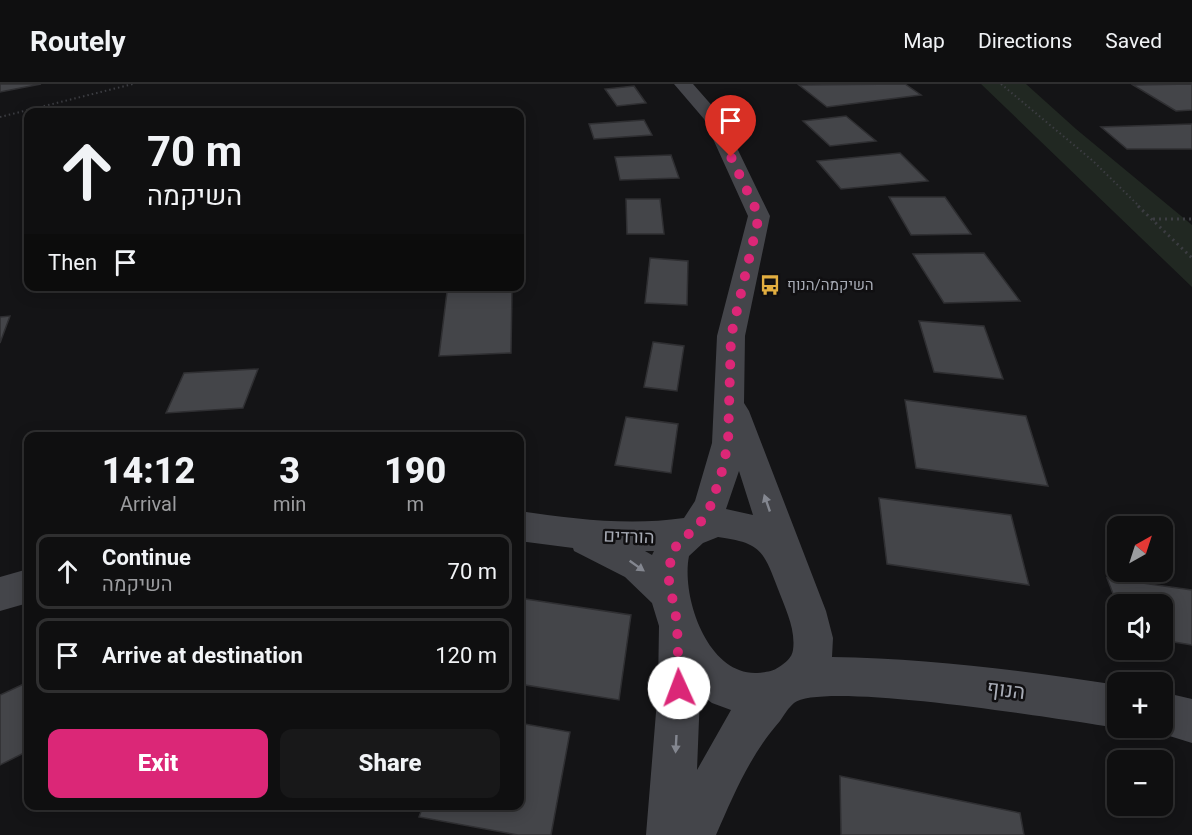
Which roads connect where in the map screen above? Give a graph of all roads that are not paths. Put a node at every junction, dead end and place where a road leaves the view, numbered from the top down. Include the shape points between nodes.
1 (683, 84) edge
2 (730, 401) junction
3 (524, 527) edge
4 (695, 530) junction
5 (566, 532) junction
6 (786, 558) junction
7 (24, 587) edge
8 (0, 594) edge
9 (674, 608) junction
10 (810, 621) junction
11 (894, 678) junction
12 (790, 684) junction
13 (1107, 705) edge
14 (1173, 717) edge
15 (1192, 722) edge
16 (670, 835) edge
17 (691, 835) edge

1 - 2 street via 712,117 759,216 731,336
2 - 4 street via 722,471 711,505
6 -> 2 street
3 - 5 street, הורדים
4 - 5 street, הורדים via 663,537
4 - 6 street via 718,522 740,525 774,542
4 - 9 street via 671,553 669,581
5 -> 9 street, הורדים via 638,566
6 - 10 street
7 - 8 street
9 - 12 street via 695,660 710,678 733,692 753,696
9 -> 16 street via 679,688
10 - 11 street, הנוף via 837,652 864,669
10 - 12 street via 814,640 812,660
11 - 12 street, הנוף
11 - 13 street, הנוף
12 - 17 street via 745,727
14 - 15 street

